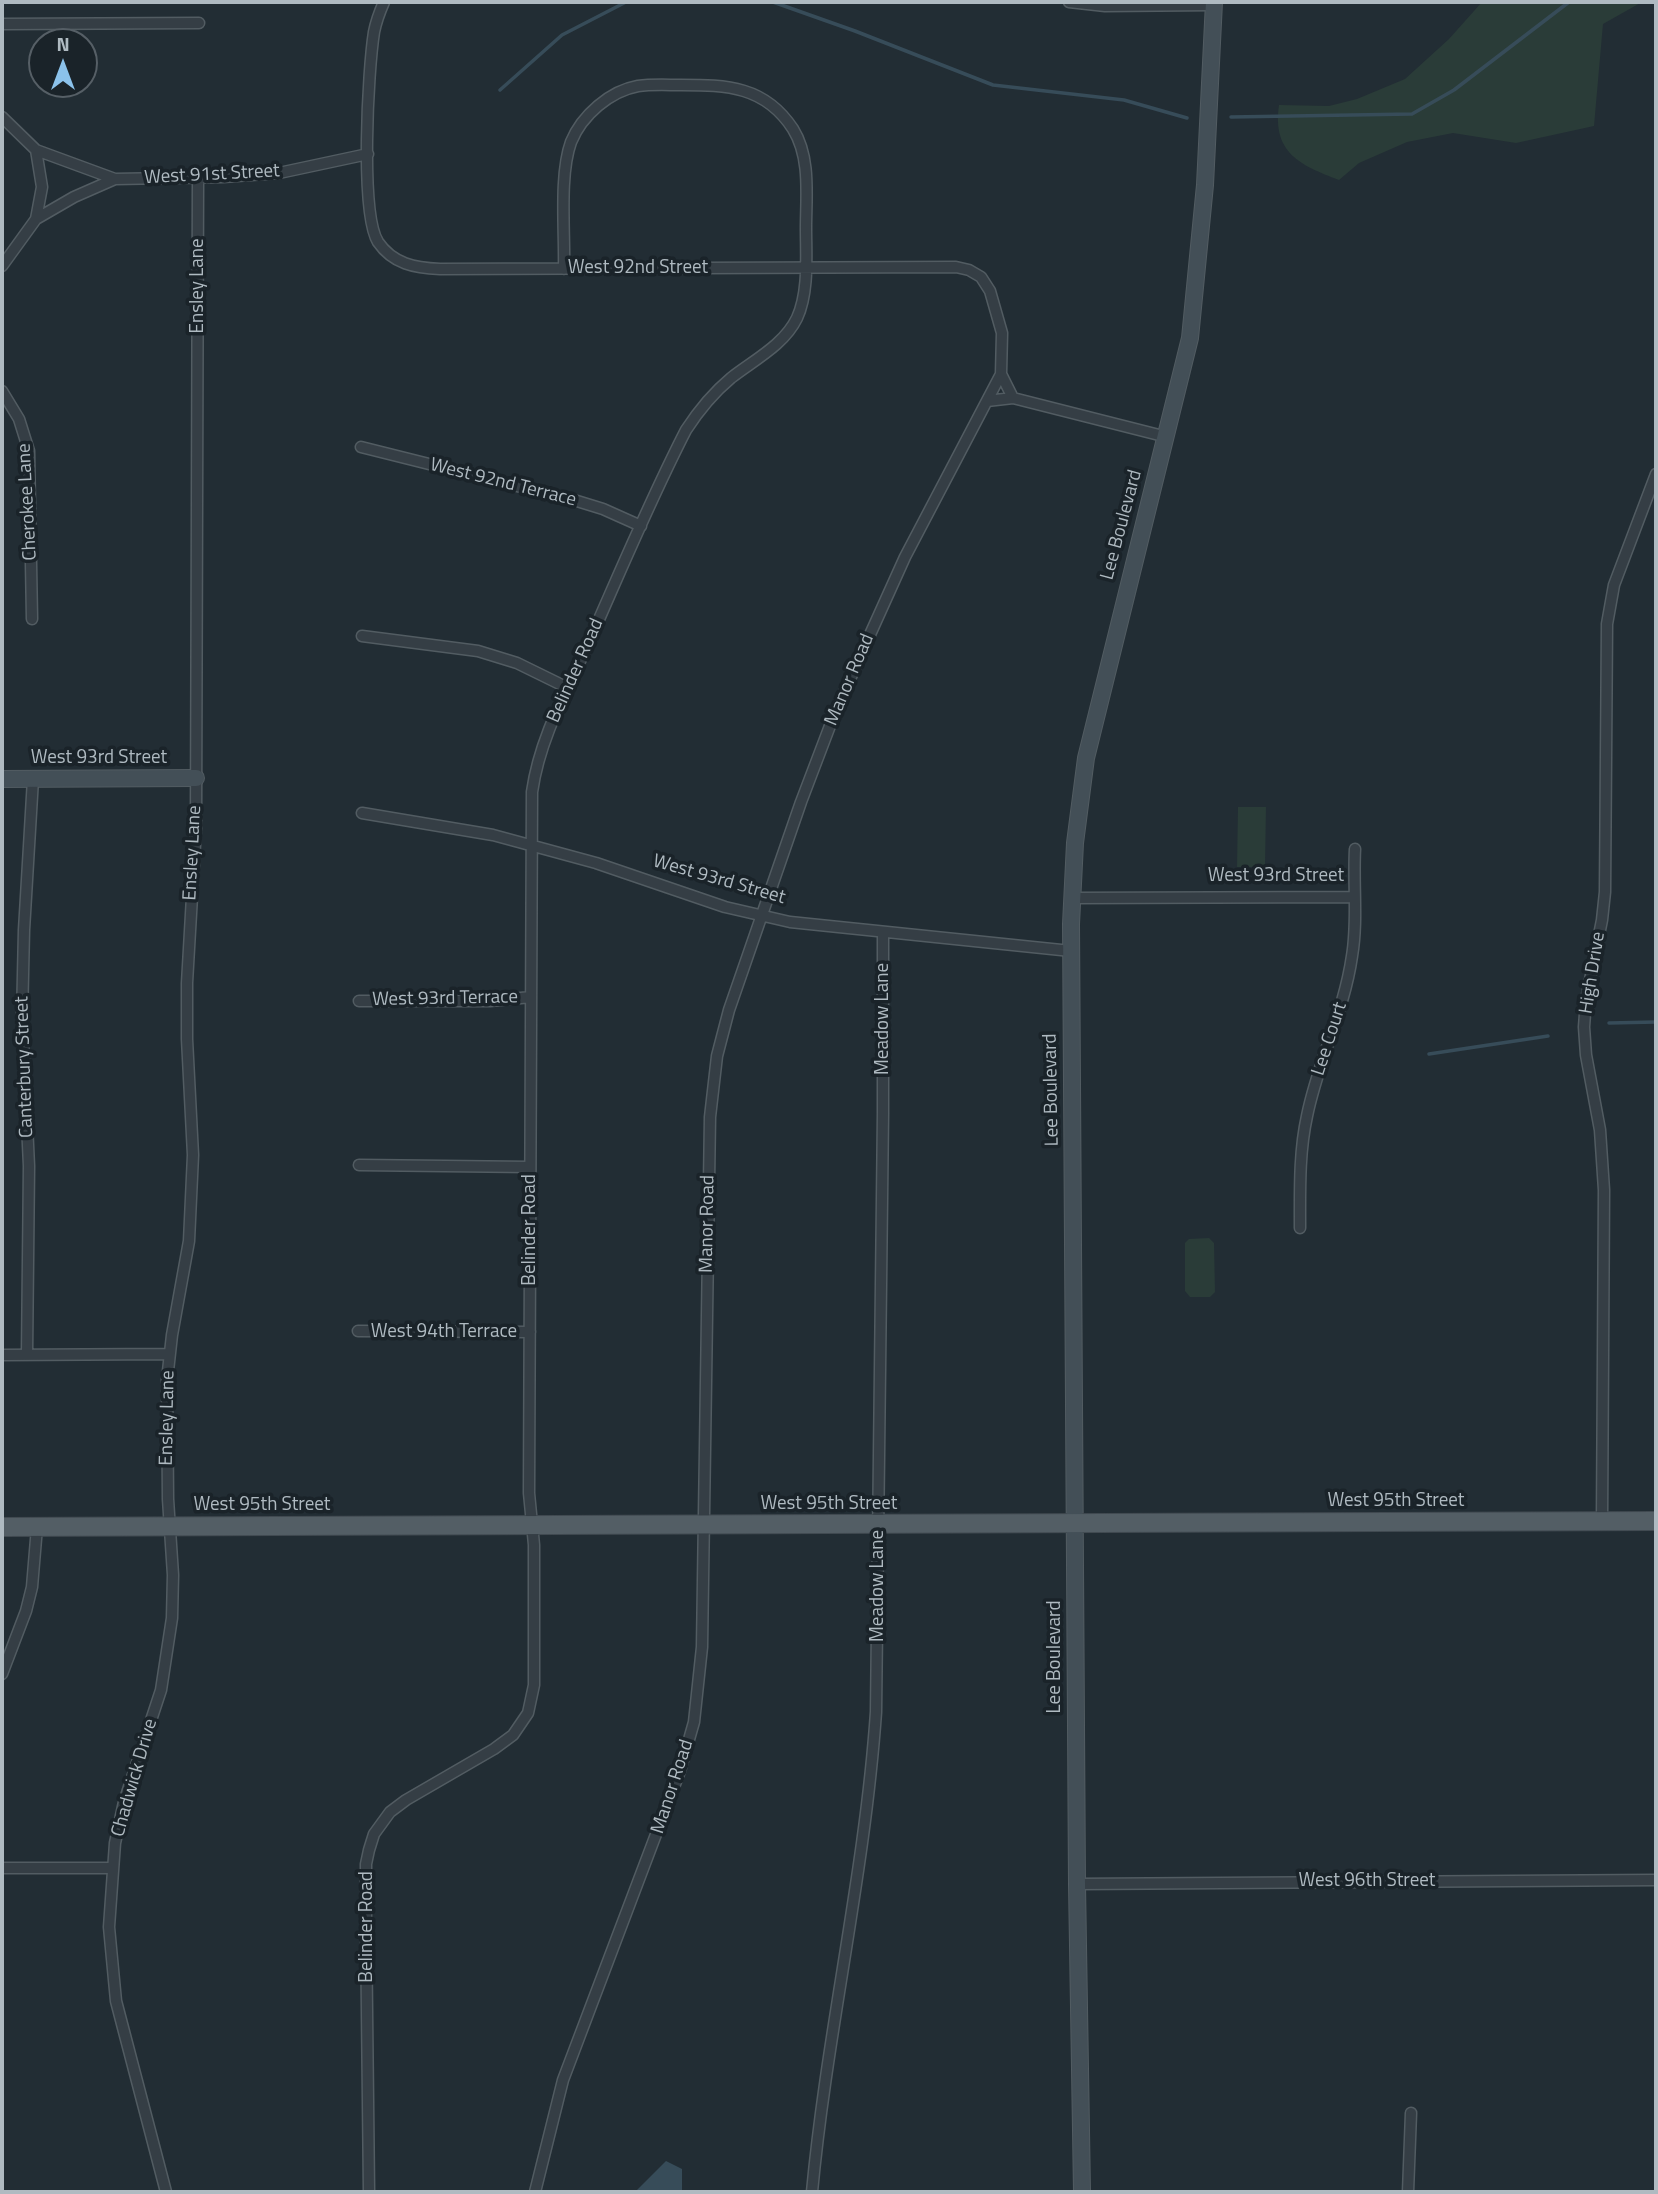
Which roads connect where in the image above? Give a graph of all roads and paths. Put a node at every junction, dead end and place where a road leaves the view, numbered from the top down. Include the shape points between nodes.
1 (384, 2) edge
2 (1069, 2) edge
3 (1214, 3) edge
4 (199, 23) dead end
5 (2, 24) edge
6 (2, 117) edge
7 (36, 150) junction
8 (368, 154) junction
9 (198, 178) junction
10 (115, 179) junction
11 (36, 219) junction
12 (2, 266) edge
13 (564, 268) junction
14 (805, 268) junction
15 (988, 288) joint
16 (1001, 374) junction
17 (2, 391) edge
18 (1013, 398) junction
19 (987, 401) junction
20 (1167, 437) junction
21 (361, 447) dead end
22 (1656, 474) edge
23 (641, 526) junction
24 (32, 619) dead end
25 (362, 636) dead end
26 (568, 688) junction
27 (196, 778) junction
28 (2, 779) edge
29 (33, 779) junction
30 (362, 813) dead end
31 (532, 845) junction
32 (1354, 849) dead end
33 (1354, 897) junction
34 (1072, 898) junction
35 (761, 916) junction
36 (883, 933) junction
37 (1071, 950) junction
38 (531, 998) junction
39 (359, 1001) dead end
40 (359, 1165) dead end
41 (530, 1167) junction
42 (1300, 1228) dead end
43 (358, 1331) dead end
44 (530, 1332) junction
45 (169, 1354) junction
46 (2, 1355) edge
47 (27, 1355) junction
48 (1602, 1521) junction
49 (1656, 1521) edge
50 (878, 1524) junction
51 (1075, 1524) junction
52 (169, 1526) junction
53 (533, 1526) junction
54 (704, 1526) junction
55 (2, 1527) edge
56 (37, 1527) junction
57 (2, 1674) edge
58 (2, 1868) edge
59 (112, 1868) junction
60 (1656, 1880) edge
61 (1077, 1884) junction
62 (1411, 2113) dead end
63 (166, 2192) edge
64 (369, 2192) edge
65 (535, 2192) edge
66 (812, 2192) edge
67 (1082, 2192) edge
68 (1408, 2192) edge

1 - 8 street via 374,31
2 - 3 street via 1105,6
3 - 20 street, Lee Boulevard via 1196,292
4 - 5 street
6 - 7 street, West 91st Street
7 - 10 street, West 91st Street
7 - 11 street via 42,187
8 - 9 street, West 91st Street via 279,173
8 - 13 street, West 92nd Street via 372,227 377,240 396,259 423,268
9 - 10 street, West 91st Street
9 - 27 street, Ensley Lane
10 - 11 street
11 - 12 street
13 - 14 street, West 92nd Street
13 - 14 street, Belinder Road via 566,160 580,126 605,100 623,90 725,85 769,103 787,121 800,144 806,174
14 - 15 street, West 92nd Street via 956,267 981,277
14 - 23 street, Belinder Road via 803,302 792,327 699,410 673,454
15 - 16 street, Manor Road via 1002,333
16 - 18 street
16 - 19 street, Manor Road
17 - 24 street, Cherokee Lane via 19,419 29,452
18 - 19 street
18 - 20 street
19 - 35 street, Manor Road via 866,641
20 - 34 street, Lee Boulevard via 1086,758
21 - 23 street, West 92nd Terrace via 577,501
22 - 48 street, High Drive via 1614,585 1607,624 1605,892 1584,1027 1604,1190
23 - 26 street, Belinder Road
25 - 26 street via 478,651
26 - 31 street, Belinder Road via 536,766
27 - 29 street, West 93rd Street
27 - 45 street, Ensley Lane via 187,983 192,1194 189,1241
28 - 29 street, West 93rd Street
29 - 47 street, Canterbury Street via 22,982 29,1166
30 - 31 street, West 93rd Street
31 - 35 street, West 93rd Street
31 - 38 street, Belinder Road
32 - 33 street, Lee Court
33 - 34 street, West 93rd Street
33 - 42 street, Lee Court via 1353,954 1344,1001 1307,1115
34 - 37 street, Lee Boulevard
35 - 36 street, West 93rd Street
35 - 54 street, Manor Road via 729,1010 712,1083
36 - 37 street, West 93rd Street
36 - 50 street, Meadow Lane
37 - 51 street, Lee Boulevard
38 - 39 street, West 93rd Terrace
38 - 41 street, Belinder Road
40 - 41 street
41 - 44 street, Belinder Road
43 - 44 street, West 94th Terrace
44 - 53 street, Belinder Road
45 - 47 street
45 - 52 street, Ensley Lane
46 - 47 street
48 - 49 main road, West 95th Street
48 - 51 main road, West 95th Street
50 - 51 main road, West 95th Street
50 - 54 main road, West 95th Street
50 - 66 street, Meadow Lane via 873,1758
51 - 61 street, Lee Boulevard
52 - 53 main road, West 95th Street
52 - 56 main road, West 95th Street
52 - 59 street, Chadwick Drive via 173,1575 169,1649 161,1690 124,1802
53 - 54 main road, West 95th Street
53 - 64 street, Belinder Road via 534,1685 528,1713 513,1735 494,1749 390,1812 369,1850
54 - 65 street, Manor Road via 702,1647 694,1723 661,1827 563,2080
55 - 56 main road, West 95th Street
56 - 57 street via 32,1587
58 - 59 street
59 - 63 street, Chadwick Drive via 109,1927 117,2001
60 - 61 street, West 96th Street
61 - 67 street, Lee Boulevard
62 - 68 street

